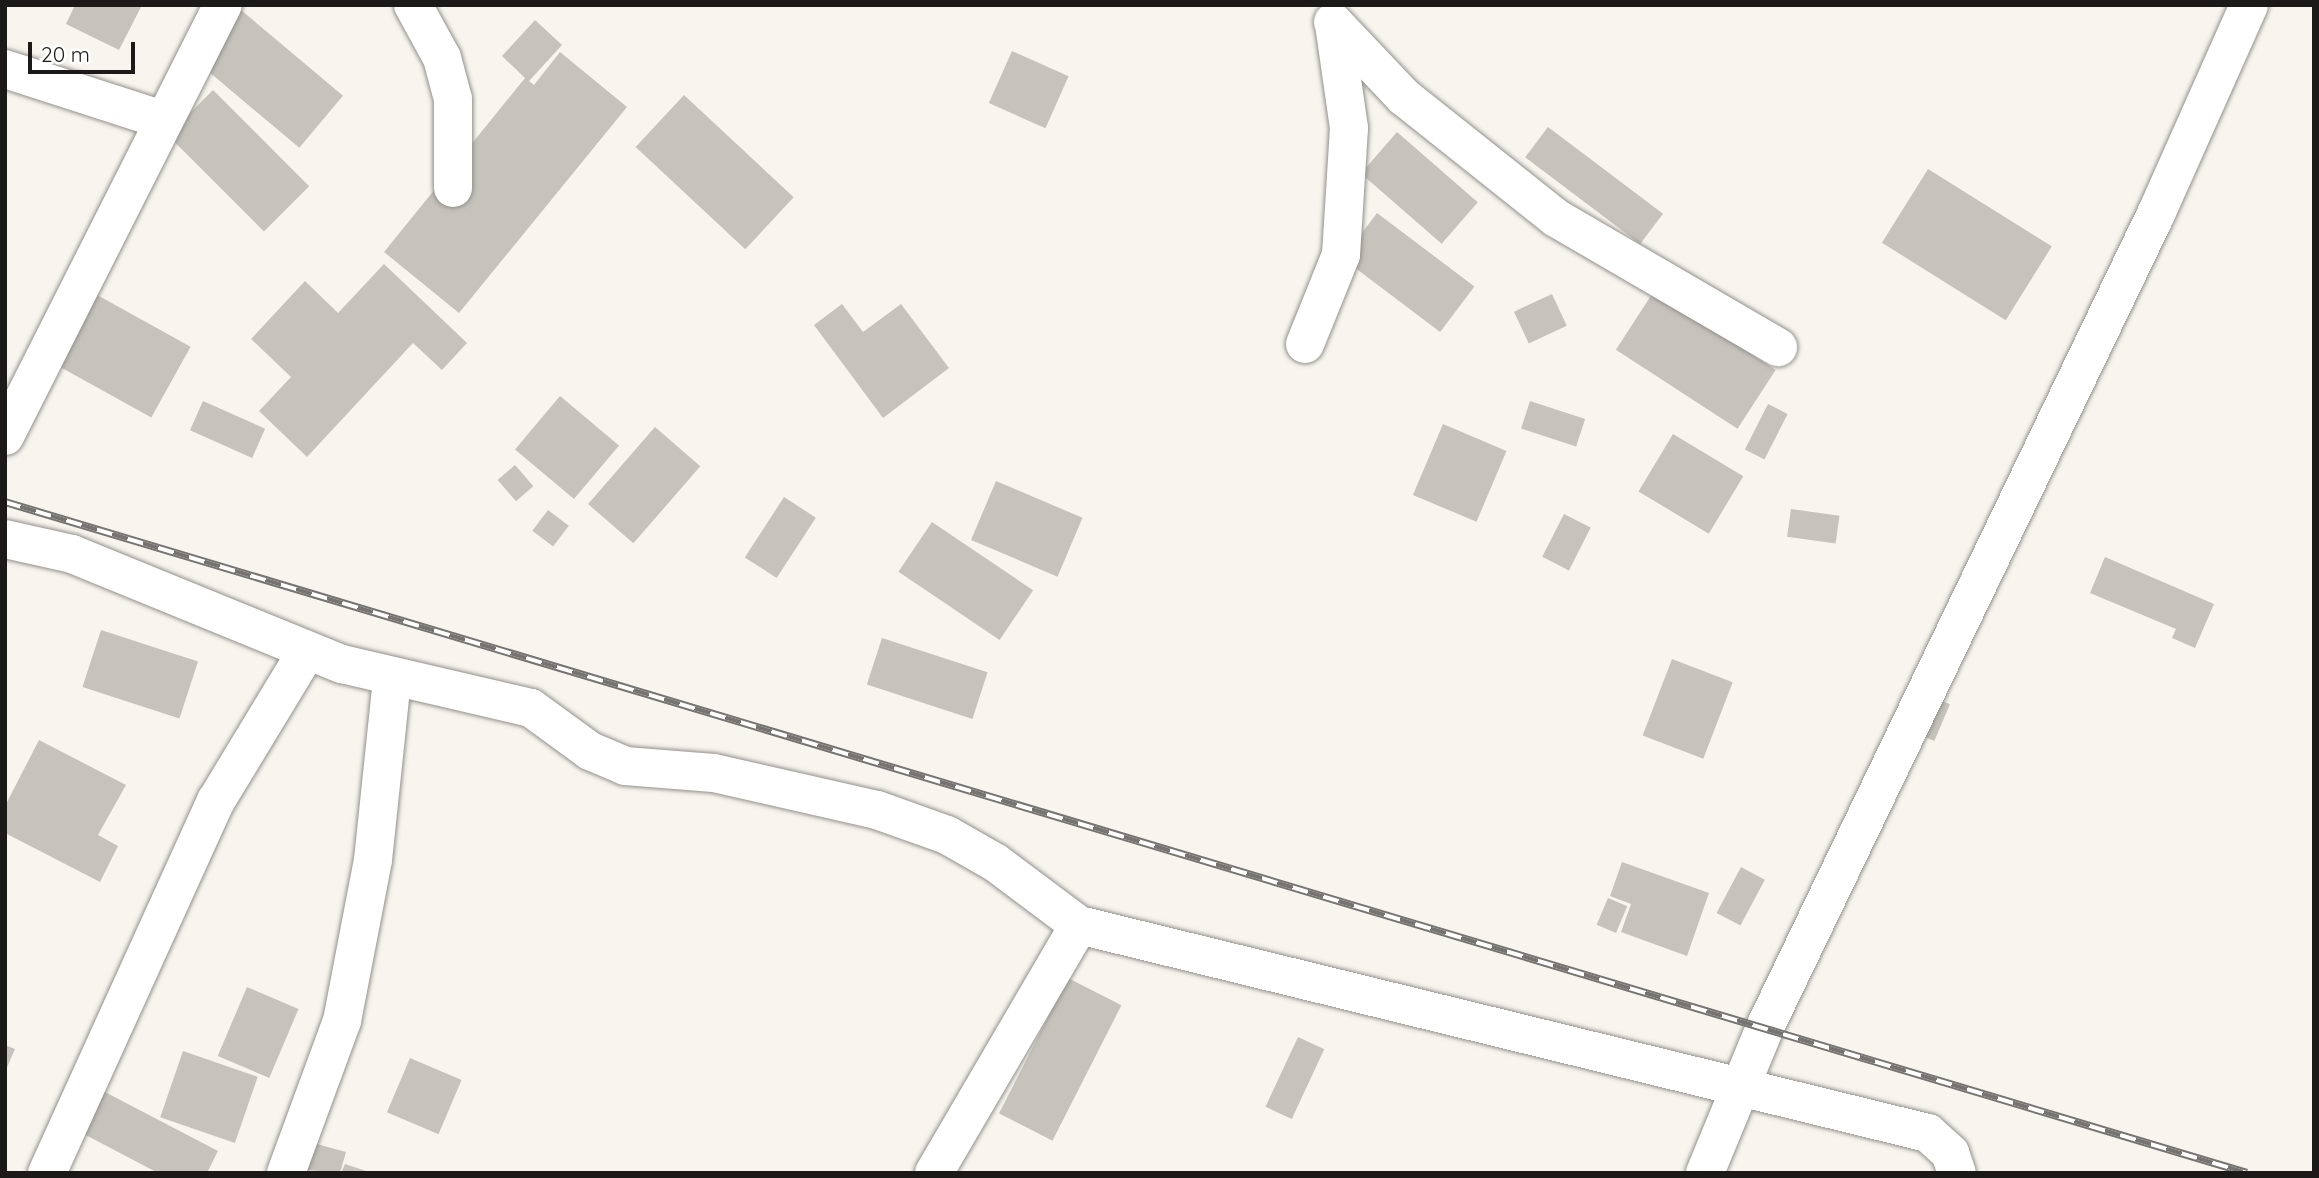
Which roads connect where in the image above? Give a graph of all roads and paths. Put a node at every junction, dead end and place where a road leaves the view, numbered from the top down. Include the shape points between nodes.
1 (223, 5) edge
2 (413, 5) edge
3 (2249, 5) edge
4 (1330, 14) edge
5 (5, 69) edge
6 (163, 120) junction
7 (453, 188) dead end
8 (1305, 344) dead end
9 (1778, 347) dead end
10 (5, 436) edge
11 (5, 539) edge
12 (307, 651) junction
13 (392, 678) junction
14 (1079, 925) junction
15 (1743, 1092) junction
16 (47, 1173) edge
17 (286, 1173) edge
18 (934, 1173) edge
19 (1705, 1173) edge
20 (1957, 1173) edge

1 - 6 street
2 - 7 street via 442,58 453,99
3 - 15 street via 2156,214 1766,1025
4 - 8 street via 1349,128 1340,255
4 - 9 street via 1404,97 1556,218
5 - 6 street
6 - 10 street
11 - 12 street via 72,554
12 - 13 street
12 - 16 street via 216,801
13 - 14 street via 531,708 590,751 625,766 714,773 912,822 996,863
13 - 17 street via 373,860 342,1021
14 - 15 street
14 - 18 street
15 - 19 street
15 - 20 street via 1928,1133 1950,1153

